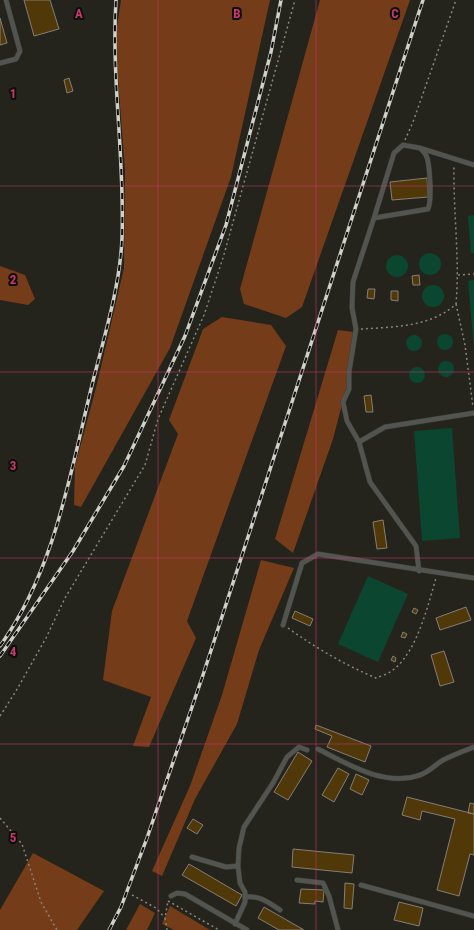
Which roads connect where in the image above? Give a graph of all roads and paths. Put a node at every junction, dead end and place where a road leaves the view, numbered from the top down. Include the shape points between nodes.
1 (6, 0) edge
2 (295, 0) edge
3 (456, 0) edge
4 (0, 63) edge
5 (403, 145) junction
6 (420, 148) junction
7 (454, 159) junction
8 (474, 166) edge
9 (374, 218) junction
10 (474, 274) edge
11 (458, 275) junction
12 (456, 304) junction
13 (356, 329) junction
14 (474, 413) edge
15 (359, 442) junction
16 (419, 570) junction
17 (438, 573) junction
18 (474, 578) edge
19 (283, 625) joint
20 (0, 716) edge
21 (474, 747) edge
22 (307, 750) dead end
23 (318, 750) dead end
24 (0, 818) edge
25 (192, 857) dead end
26 (238, 866) junction
27 (297, 880) dead end
28 (361, 885) dead end
29 (132, 895) dead end
30 (171, 896) joint
31 (245, 897) junction
32 (168, 901) junction
33 (280, 910) dead end
34 (474, 916) edge
35 (165, 918) junction
36 (235, 924) junction
37 (57, 930) edge
38 (167, 930) edge
39 (219, 930) edge
40 (247, 930) edge
41 (338, 930) edge

1 - 4 lane via 20,51 16,59
2 - 20 path via 223,258 204,315 158,419 145,465 65,598 46,638
3 - 5 path
5 - 6 lane
5 - 9 lane via 394,153
6 - 7 lane
6 - 9 lane via 428,163 428,209
7 - 8 lane
7 - 11 path via 454,233
9 - 13 lane via 353,282 352,308
10 - 11 path
11 - 12 path
12 - 13 path via 445,314 404,326
12 - 14 path via 465,345
13 - 15 lane via 349,389 343,402 347,421
14 - 15 lane via 385,427
15 - 16 lane via 370,482 416,546
16 - 17 lane
16 - 19 lane via 318,554 302,563
17 - 18 lane
17 - 19 path via 427,612 411,649 393,670 376,678 310,644
21 - 23 lane via 442,761 419,776 392,779 373,774
22 - 26 lane via 299,747 287,757 273,783 251,814 244,827
24 - 37 path via 22,844 41,902
25 - 26 lane via 226,867
26 - 31 lane
27 - 41 lane via 323,883
28 - 34 lane
29 - 35 path via 156,908
30 - 32 path
30 - 36 lane via 177,893 185,894
31 - 33 lane via 264,899
31 - 36 lane
32 - 35 path
32 - 39 path
35 - 38 path
36 - 40 lane

